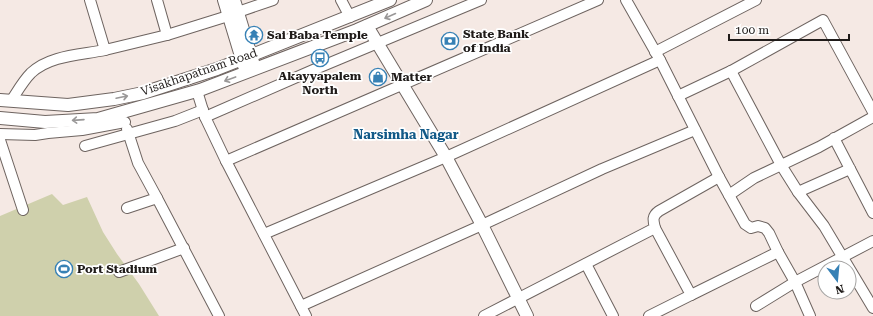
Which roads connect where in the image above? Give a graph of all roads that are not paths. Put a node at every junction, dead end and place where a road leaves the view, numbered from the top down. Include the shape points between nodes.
1 (90, 0) edge
2 (156, 0) edge
3 (224, 0) edge
4 (234, 0) edge
5 (273, 0) edge
6 (341, 0) edge
7 (390, 0) edge
8 (426, 0) edge
9 (481, 0) edge
10 (598, 0) edge
11 (626, 0) edge
12 (756, 0) edge
13 (233, 14) junction
14 (350, 17) junction
15 (367, 26) junction
16 (167, 35) junction
17 (378, 43) junction
18 (105, 50) junction
19 (657, 56) junction
20 (246, 57) junction
21 (251, 71) junction
22 (730, 71) junction
23 (402, 84) junction
24 (197, 91) junction
25 (678, 96) junction
26 (6, 101) edge
27 (873, 112) edge
28 (204, 114) junction
29 (124, 117) junction
30 (873, 117) edge
31 (0, 118) edge
32 (695, 130) junction
33 (0, 134) edge
34 (129, 134) junction
35 (834, 138) junction
36 (0, 140) edge
37 (85, 146) dead end
38 (446, 157) junction
39 (226, 161) junction
40 (781, 165) junction
41 (850, 169) junction
42 (719, 177) junction
43 (798, 192) junction
44 (729, 194) junction
45 (157, 198) junction
46 (127, 208) dead end
47 (23, 210) dead end
48 (873, 213) edge
49 (482, 225) junction
50 (655, 228) junction
51 (264, 234) junction
52 (873, 241) edge
53 (184, 248) junction
54 (778, 252) junction
55 (843, 256) junction
56 (586, 264) junction
57 (119, 272) dead end
58 (795, 282) junction
59 (691, 295) junction
60 (518, 299) junction
61 (301, 306) junction
62 (756, 306) dead end
63 (873, 308) edge
64 (219, 316) edge
65 (306, 316) edge
66 (484, 316) edge
67 (527, 316) edge
68 (613, 316) edge
69 (649, 316) edge
70 (810, 316) edge

1 - 18 street
2 - 16 street
3 - 13 main road
4 - 13 main road
5 - 13 street
6 - 14 street
7 - 14 main road, Visakhapatnam Road
8 -> 15 main road
9 - 17 street
10 - 23 street
11 - 19 street
12 - 19 street
13 - 16 street
13 - 20 main road
14 - 20 main road, Visakhapatnam Road
15 - 17 main road
15 - 21 main road
16 - 18 street
17 - 23 main road
17 - 28 street
18 - 26 street via 56,59 41,65
19 - 25 street
19 - 38 street
20 - 21 main road
26 -> 20 main road, Visakhapatnam Road via 68,105 114,99 143,93
21 -> 24 main road
22 - 25 street
22 - 27 street via 823,20
22 - 40 street
23 - 38 main road
23 - 39 street
24 - 28 street
24 - 29 main road
25 - 32 street
28 - 34 street
28 - 39 street
29 -> 31 main road via 45,122
29 - 33 street via 82,130 35,135
29 - 34 street
30 - 35 street
32 - 42 street
32 - 49 street via 602,169
34 - 37 street
34 - 45 street via 138,163
35 - 40 street
35 - 41 street
36 - 47 street
38 - 49 main road
38 - 51 street
39 - 51 street
40 - 43 street
40 - 44 street
41 - 43 street
41 - 48 street
42 - 44 street
42 - 50 street via 654,214
43 - 55 street
44 - 54 street via 745,224 751,228 765,228
45 - 46 street
45 - 53 street
49 - 60 main road
49 - 61 street
50 - 56 street
50 - 59 street
51 - 61 street
52 - 55 street
53 - 57 street
53 - 64 street
54 - 58 street
54 - 59 street
55 - 58 street
55 - 63 street
56 - 60 street
56 - 68 street
58 - 62 street
58 - 70 street
59 - 69 street
60 - 66 street
60 - 67 main road
61 - 65 street

